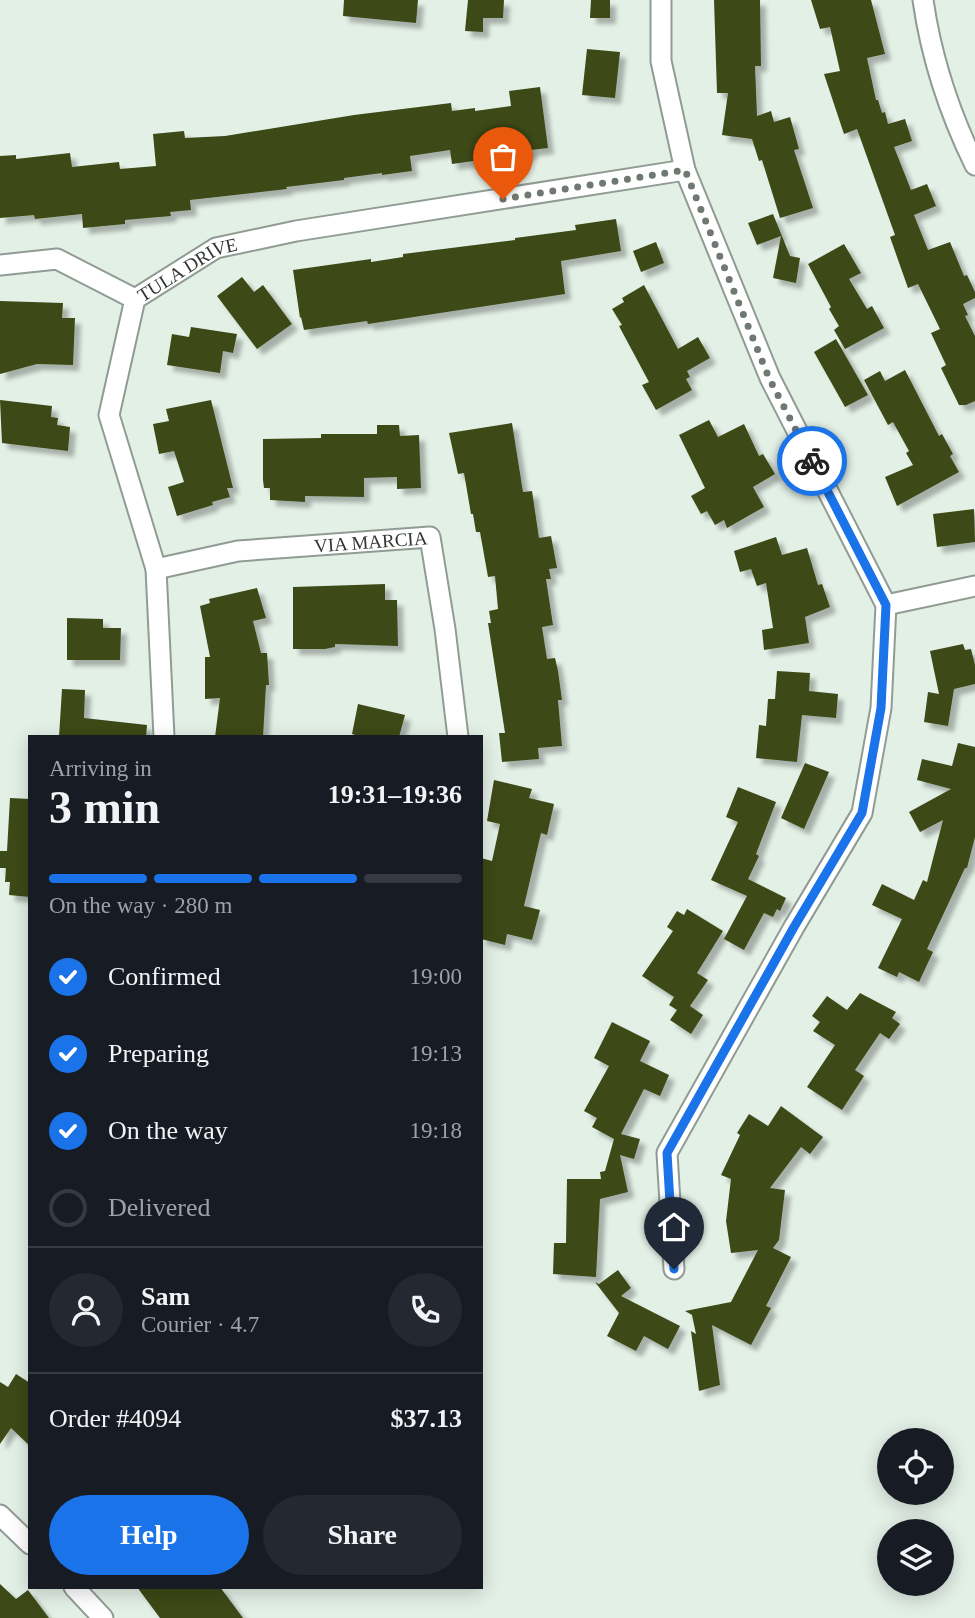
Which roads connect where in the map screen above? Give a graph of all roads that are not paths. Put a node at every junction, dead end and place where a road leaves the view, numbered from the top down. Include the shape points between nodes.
1 (661, 0) edge
2 (923, 0) edge
3 (975, 165) edge
4 (685, 170) junction
5 (0, 265) edge
6 (135, 299) junction
7 (156, 569) junction
8 (975, 586) edge
9 (886, 605) junction
10 (164, 735) edge
11 (458, 735) edge
12 (674, 1269) dead end
13 (0, 1515) edge
14 (28, 1542) edge
15 (76, 1589) edge
16 (103, 1618) edge

1 - 4 street via 661,61
2 - 3 street via 928,34 961,137
4 - 6 street, TULA DRIVE via 296,231 216,248
4 - 9 street via 769,378
5 - 6 street via 57,259
6 - 7 street, TULA DRIVE via 109,415
7 - 10 street, TULA DRIVE
7 - 11 street, VIA MARCIA via 238,551 430,537
8 - 9 street
9 - 12 street via 881,708 862,813 667,1153
13 - 14 street
15 - 16 street

